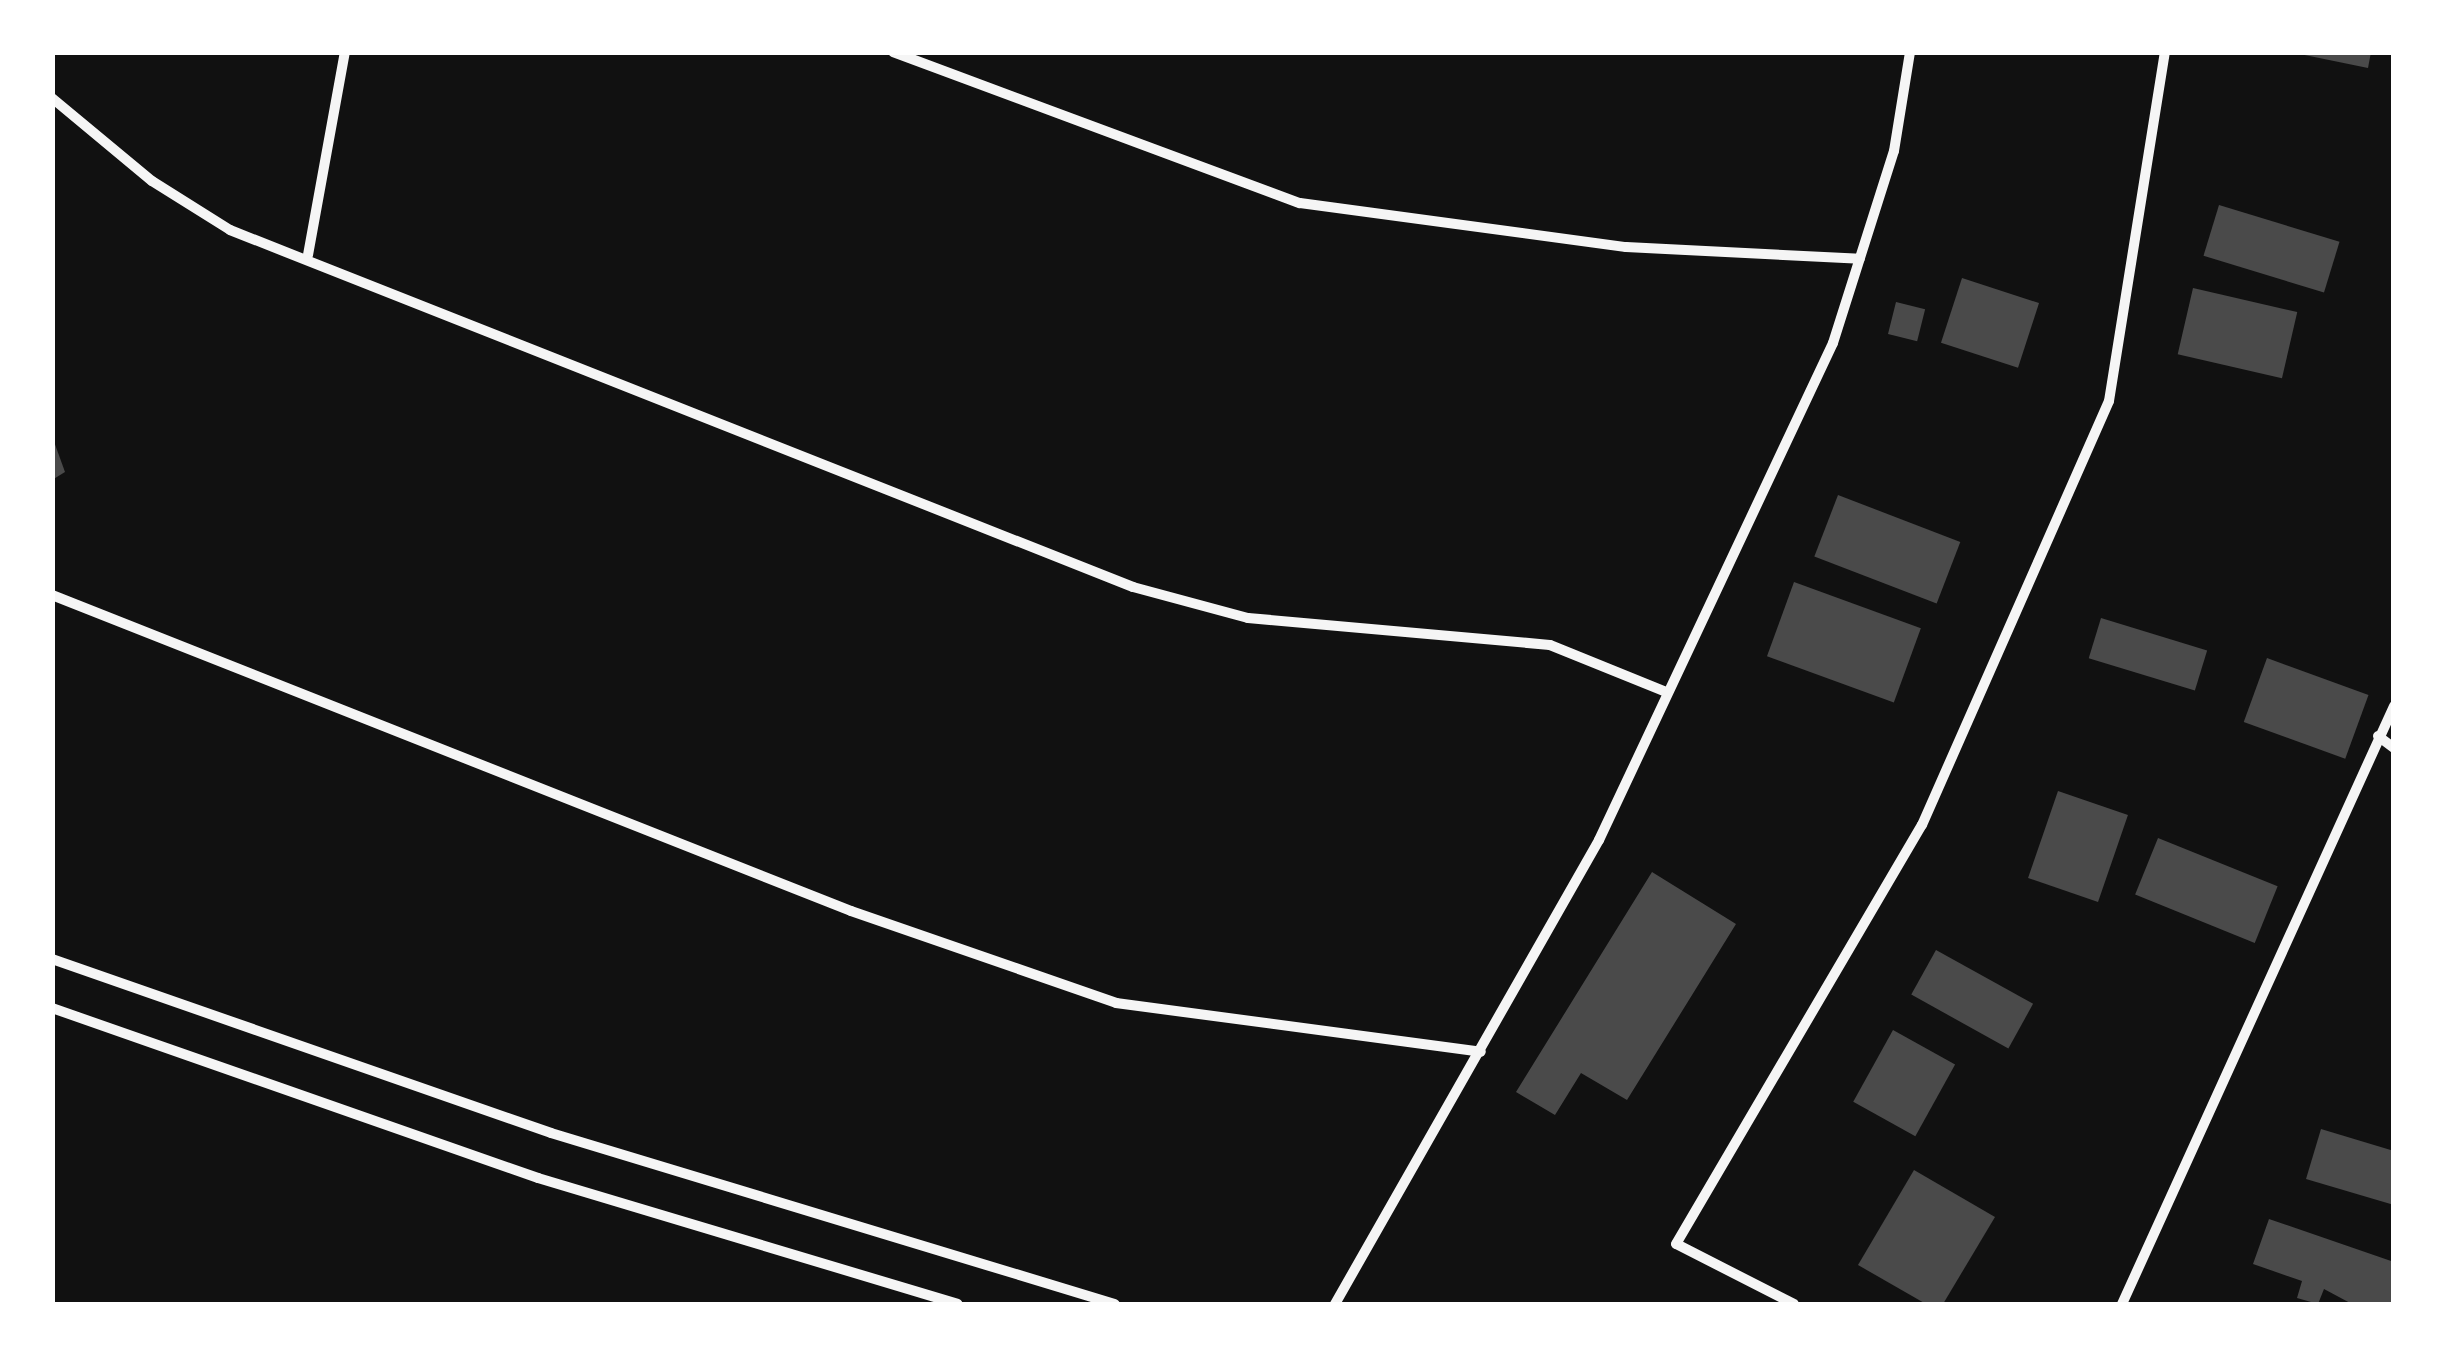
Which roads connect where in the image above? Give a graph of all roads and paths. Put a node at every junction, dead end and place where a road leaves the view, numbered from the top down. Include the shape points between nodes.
1 (344, 52) edge
2 (892, 52) edge
3 (1910, 52) edge
4 (2165, 52) edge
5 (52, 98) edge
6 (308, 256) junction
7 (1860, 259) junction
8 (52, 594) edge
9 (1664, 691) junction
10 (2394, 706) edge
11 (2378, 736) junction
12 (2394, 748) edge
13 (52, 959) edge
14 (52, 1008) edge
15 (1481, 1052) junction
16 (957, 1304) edge
17 (1115, 1304) edge
18 (1335, 1304) edge
19 (1794, 1304) edge
20 (2122, 1304) edge

1 - 6 street
2 - 7 street via 1300,203 1626,248
3 - 7 street via 1894,151
4 - 19 street via 2109,401 1922,825 1676,1244
5 - 6 street via 152,181 230,230
6 - 9 street via 854,484 1133,588 1248,618 1550,645
7 - 9 street via 1833,343
8 - 15 street via 851,911 1116,1003
9 - 15 street via 1598,840
10 - 11 street
11 - 12 street
11 - 20 street
13 - 17 street via 551,1133
14 - 16 street via 538,1178
15 - 18 street

